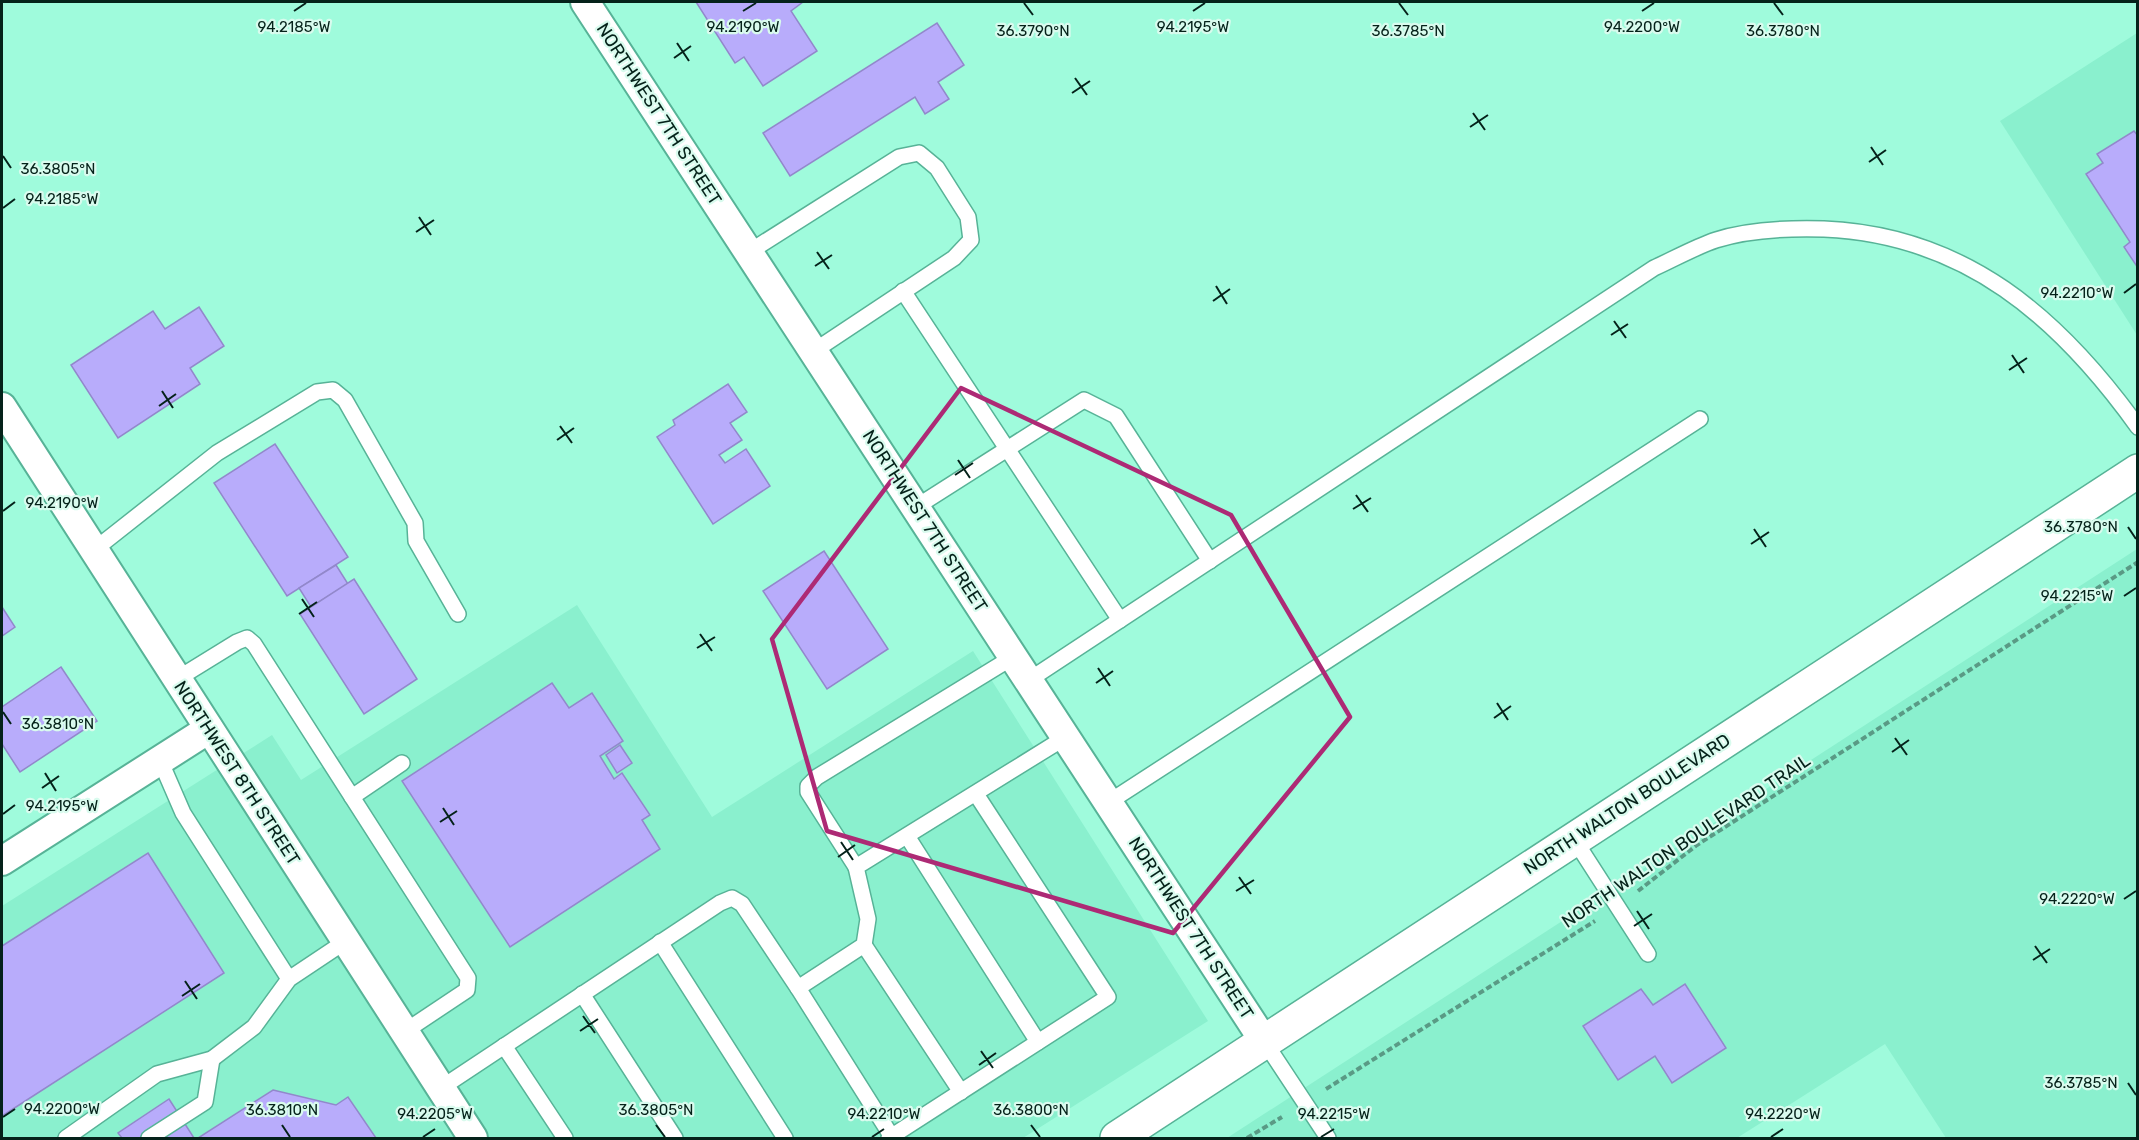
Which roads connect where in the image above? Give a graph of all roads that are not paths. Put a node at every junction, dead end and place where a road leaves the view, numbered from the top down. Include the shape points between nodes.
1 (585, 2) edge
2 (749, 252) junction
3 (903, 291) junction
4 (814, 351) junction
5 (2, 407) edge
6 (1700, 418) dead end
7 (2138, 427) edge
8 (1007, 448) junction
9 (2138, 471) edge
10 (916, 507) junction
11 (94, 550) junction
12 (1210, 561) junction
13 (458, 614) dead end
14 (1120, 620) junction
15 (1013, 657) junction
16 (177, 680) junction
17 (1029, 680) junction
18 (209, 729) junction
19 (1066, 737) junction
20 (160, 760) junction
21 (402, 763) dead end
22 (976, 794) junction
23 (352, 797) junction
24 (1108, 802) junction
25 (907, 836) junction
26 (1574, 839) junction
27 (2, 861) edge
28 (856, 867) junction
29 (346, 941) junction
30 (660, 942) junction
31 (864, 945) junction
32 (1648, 954) dead end
33 (289, 980) junction
34 (798, 988) junction
35 (582, 994) junction
36 (404, 1032) junction
37 (1264, 1041) junction
38 (1038, 1042) junction
39 (504, 1046) junction
40 (212, 1059) junction
41 (441, 1088) junction
42 (961, 1092) junction
43 (66, 1138) edge
44 (149, 1138) edge
45 (473, 1138) edge
46 (565, 1138) edge
47 (675, 1138) edge
48 (785, 1138) edge
49 (891, 1138) edge
50 (1117, 1138) edge
51 (1328, 1138) edge

1 - 2 street, NORTHWEST 7TH STREET
2 - 3 lane via 899,157 919,153 937,168 968,217 971,240 954,258
2 - 4 street, NORTHWEST 7TH STREET
3 - 4 lane
3 - 8 lane
4 - 10 street, NORTHWEST 7TH STREET
5 - 11 street, NORTHWEST 8TH STREET
6 - 24 lane
7 - 12 lane via 2103,378 2055,328 1999,285 1955,260 1914,244 1855,230 1786,228 1717,240 1654,268
8 - 10 lane
8 - 12 lane via 1084,400 1116,416
8 - 14 lane
9 - 26 main road, NORTH WALTON BOULEVARD
10 - 15 street, NORTHWEST 7TH STREET
11 - 13 lane via 218,453 317,392 333,390 345,400 416,523 416,541
11 - 16 street, NORTHWEST 8TH STREET
12 - 14 lane
14 - 17 lane
15 - 17 street, NORTHWEST 7TH STREET
15 - 28 lane via 808,786 808,792
16 - 18 street, NORTHWEST 8TH STREET
16 - 23 lane via 247,638
17 - 19 street, NORTHWEST 7TH STREET
18 - 20 street
18 - 29 street, NORTHWEST 8TH STREET
19 - 22 lane
19 - 24 street, NORTHWEST 7TH STREET
20 - 27 street
20 - 33 lane via 183,813
21 - 23 lane
22 - 25 lane
22 - 38 lane via 1108,997
23 - 36 lane via 468,978 466,990
24 - 37 street, NORTHWEST 7TH STREET
25 - 28 lane
25 - 38 lane
26 - 32 lane
26 - 37 main road, NORTH WALTON BOULEVARD
28 - 31 lane via 868,919
29 - 33 lane
29 - 36 street, NORTHWEST 8TH STREET
30 - 34 lane via 732,898 742,904
30 - 35 lane
30 - 48 lane
31 - 34 lane
31 - 42 lane
33 - 40 lane via 254,1027
34 - 49 lane
35 - 39 lane
35 - 47 lane
36 - 41 street, NORTHWEST 8TH STREET
37 - 50 main road, NORTH WALTON BOULEVARD
37 - 51 lane
38 - 42 lane
39 - 41 lane
39 - 46 lane
40 - 43 lane via 157,1074
40 - 44 lane via 205,1102
41 - 45 street, NORTHWEST 8TH STREET
42 - 49 lane

